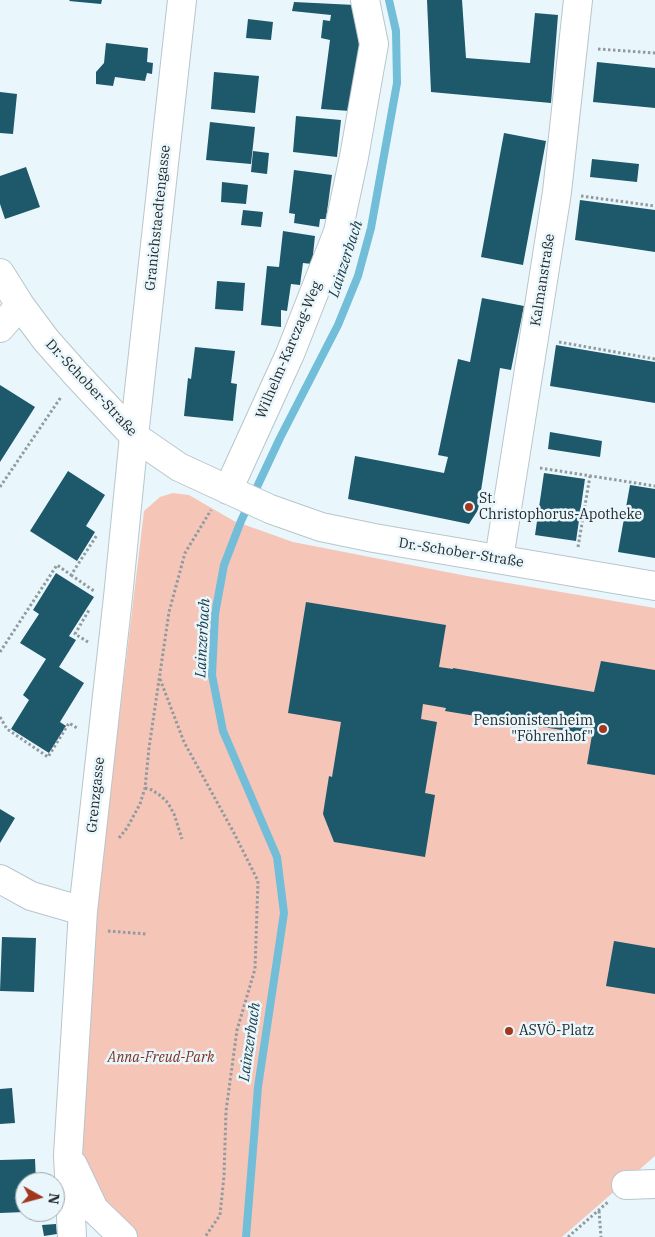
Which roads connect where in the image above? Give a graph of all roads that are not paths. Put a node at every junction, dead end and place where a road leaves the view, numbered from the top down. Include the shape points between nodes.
1 (182, 0) edge
2 (365, 0) edge
3 (578, 0) edge
4 (0, 273) edge
5 (20, 305) junction
6 (0, 328) edge
7 (134, 436) junction
8 (230, 491) junction
9 (499, 559) junction
10 (655, 586) edge
11 (0, 879) edge
12 (83, 920) junction
13 (68, 1154) junction
14 (655, 1184) edge
15 (626, 1185) dead end
16 (72, 1237) edge
17 (123, 1237) edge

1 - 7 street, Granichstaedtengasse
2 - 8 street, Wilhelm-Karczag-Weg via 374,44 338,232 290,354
3 - 9 street, Kalmanstraße via 557,192
4 - 5 street, Dr.-Schober-Straße
5 - 6 street
5 - 7 street, Dr.-Schober-Straße via 46,340
7 - 8 street, Dr.-Schober-Straße via 179,467
7 - 12 street, Grenzgasse
8 - 9 street, Dr.-Schober-Straße via 321,527
9 - 10 street, Dr.-Schober-Straße
11 - 12 street
12 - 13 street, Grenzgasse
13 - 16 street, Grenzgasse
13 - 17 street, Grenzgasse via 94,1209
14 - 15 street

